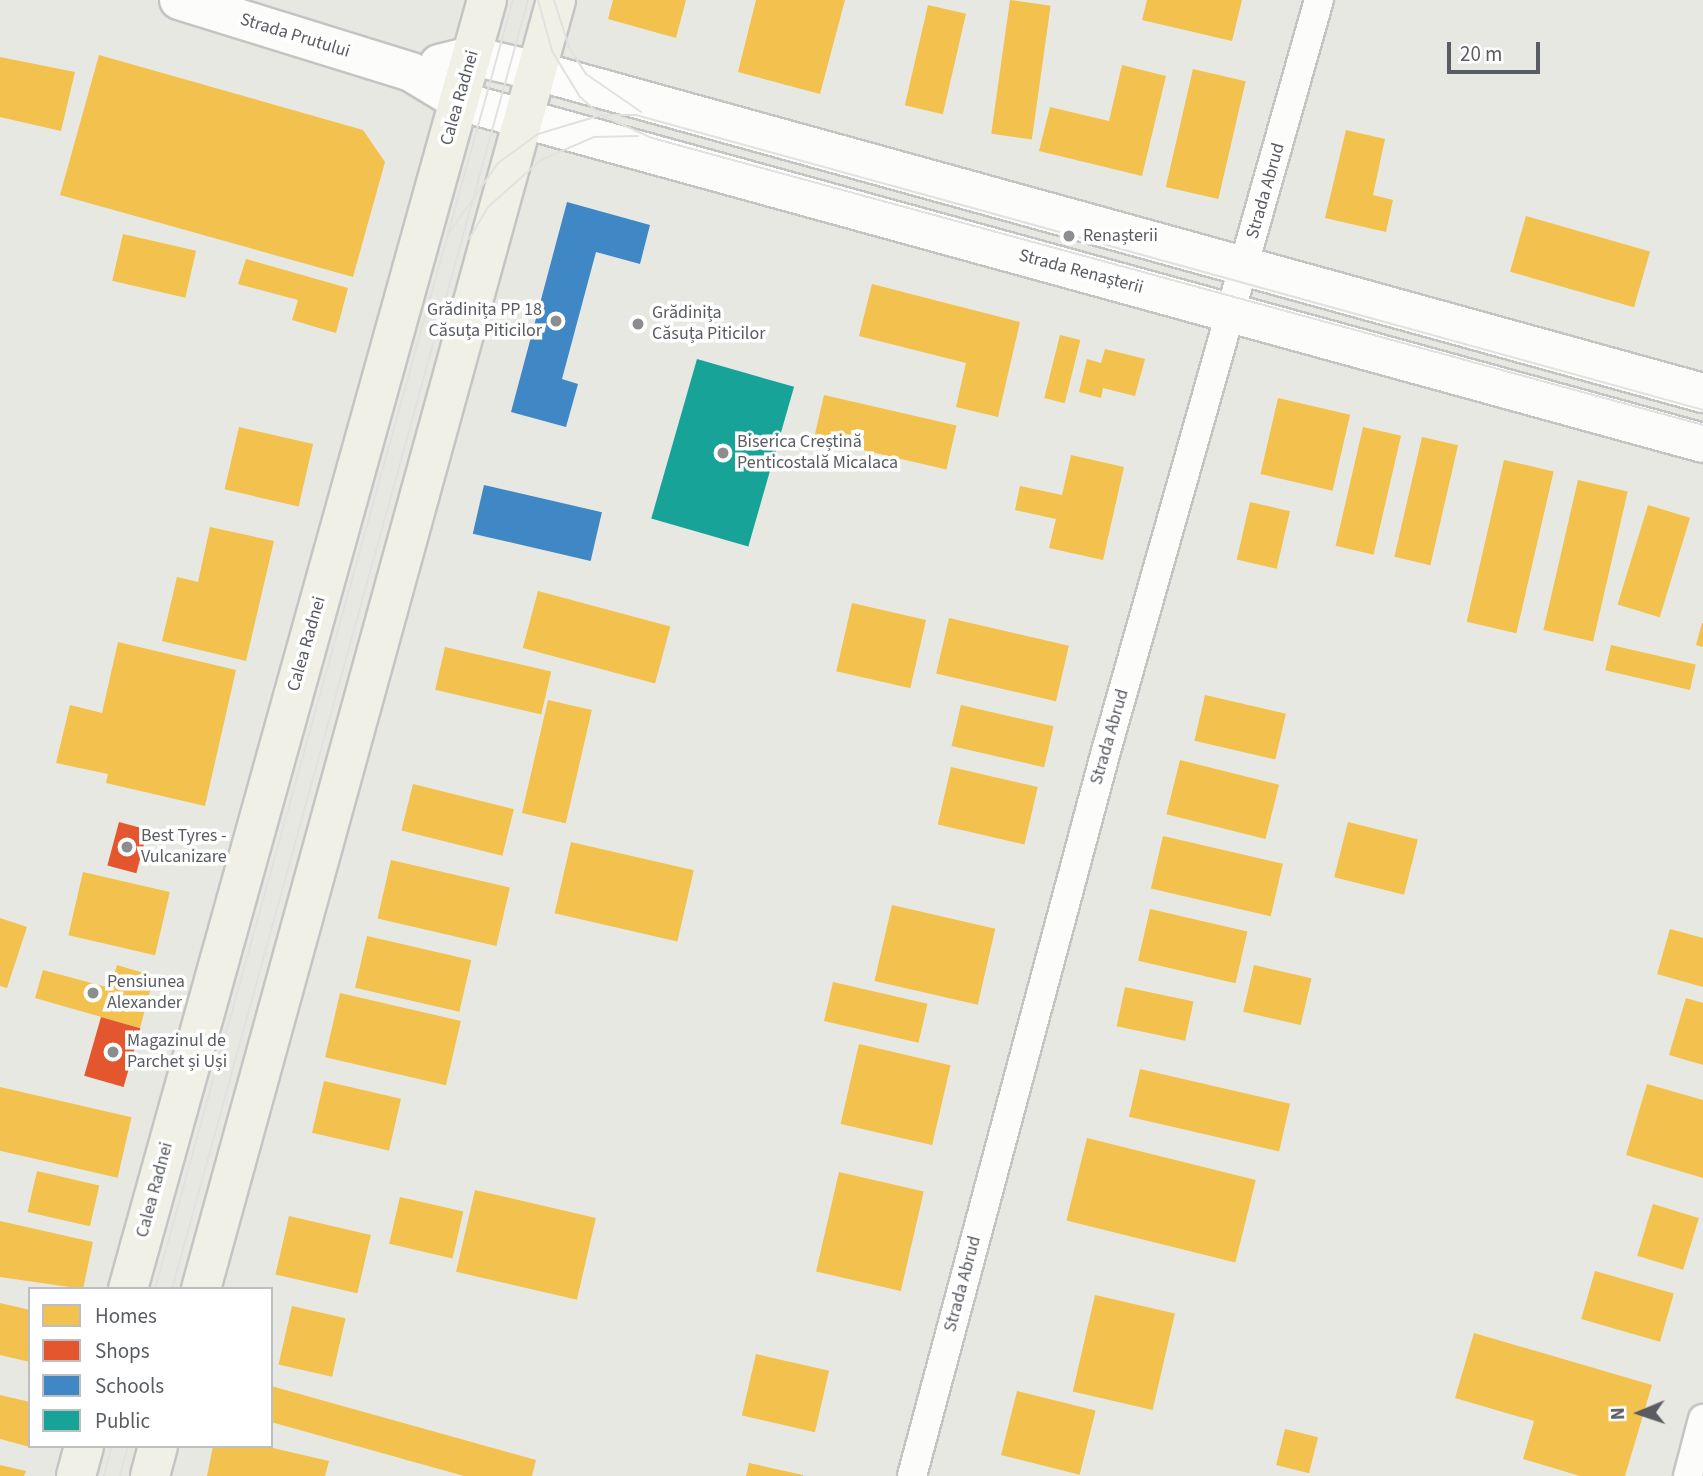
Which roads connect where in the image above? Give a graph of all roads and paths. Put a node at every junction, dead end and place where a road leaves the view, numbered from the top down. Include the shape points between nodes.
1 (179, 0) edge
2 (487, 0) edge
3 (556, 0) edge
4 (1319, 0) edge
5 (472, 56) junction
6 (537, 71) junction
7 (411, 72) junction
8 (459, 101) junction
9 (524, 119) junction
10 (1244, 265) junction
11 (1231, 313) junction
12 (1703, 393) edge
13 (1703, 443) edge
14 (129, 1287) edge
15 (202, 1287) edge
16 (1703, 1419) edge
17 (83, 1448) edge
18 (157, 1448) edge
19 (76, 1476) edge
20 (150, 1476) edge
21 (912, 1476) edge
22 (1688, 1476) edge

1 - 7 street, Strada Prutului
2 - 5 main road, Calea Radnei
3 - 6 main road
4 - 10 street, Strada Abrud
5 - 6 street
5 - 7 street
5 - 8 main road, Calea Radnei
6 - 9 main road
6 - 10 street
7 - 8 street, Strada Prutului
8 - 9 street, Strada Renașterii
8 - 14 main road, Calea Radnei
9 - 11 street, Strada Renașterii
9 - 15 main road
10 - 11 street, Strada Abrud
10 - 12 street
11 - 13 street, Strada Renașterii
11 - 21 street, Strada Abrud
16 - 22 street
17 - 19 main road
18 - 20 main road

